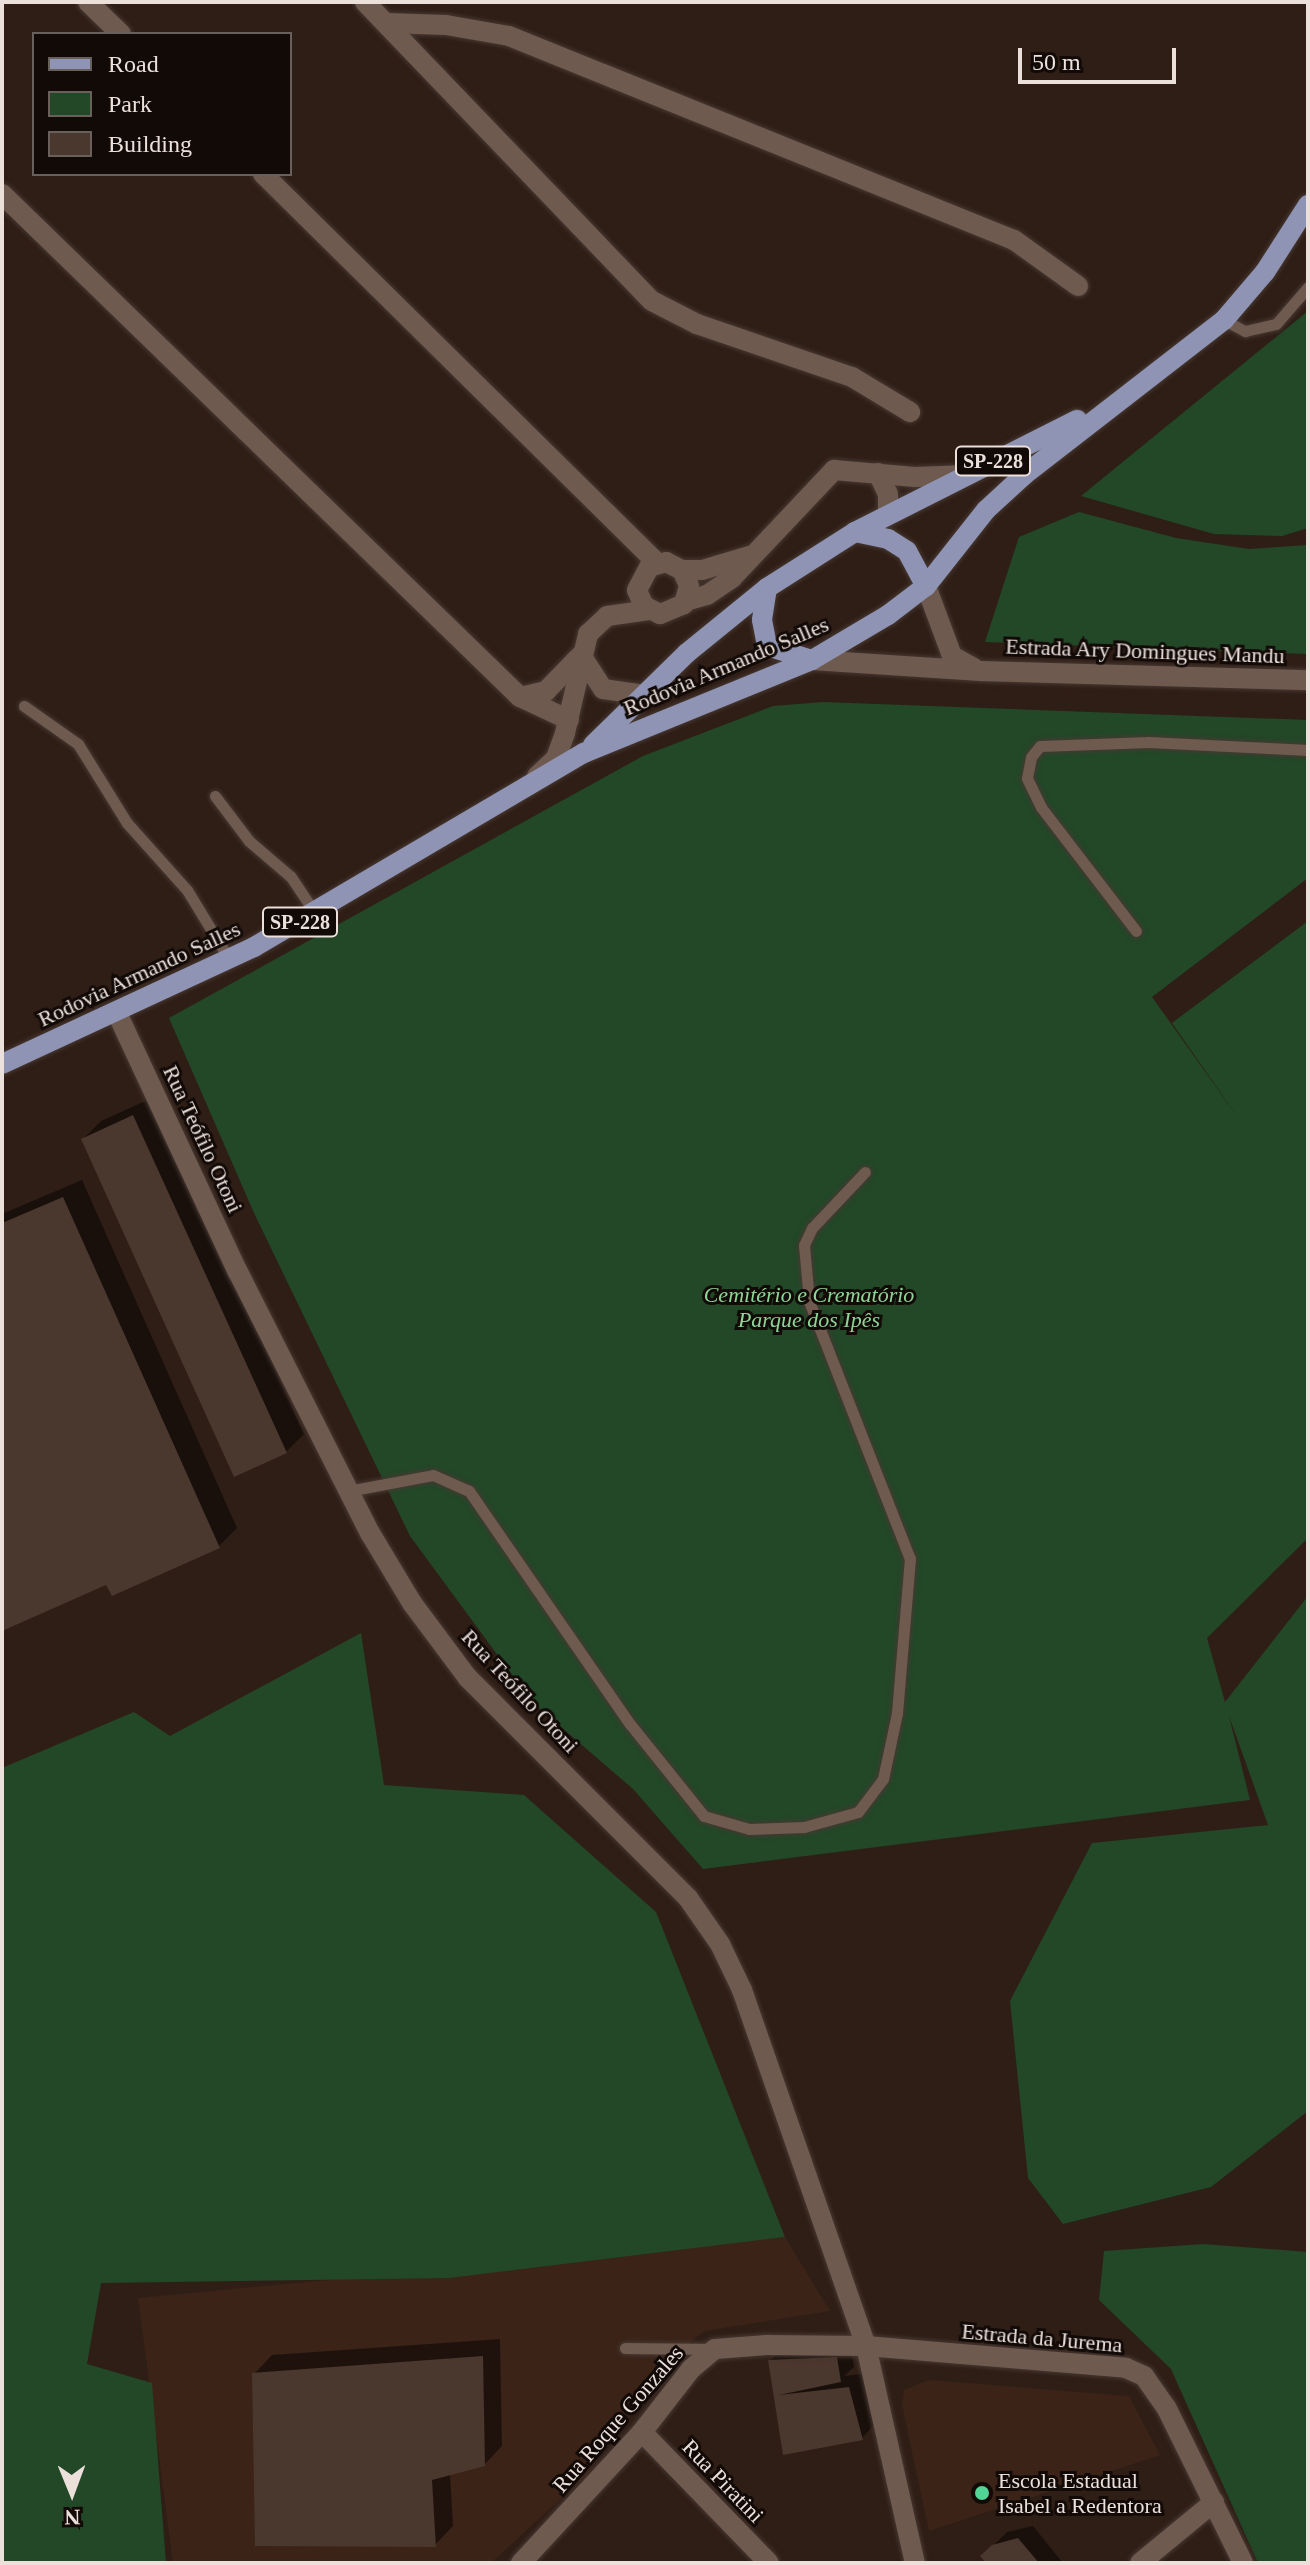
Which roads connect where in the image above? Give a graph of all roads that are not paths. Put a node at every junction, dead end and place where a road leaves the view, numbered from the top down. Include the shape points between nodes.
1 (88, 2) edge
2 (365, 2) edge
3 (387, 23) junction
4 (119, 32) edge
5 (265, 176) edge
6 (2, 194) edge
7 (1308, 205) edge
8 (1078, 286) dead end
9 (1308, 287) edge
10 (1224, 320) junction
11 (1132, 394) junction
12 (910, 412) dead end
13 (878, 473) junction
14 (967, 475) junction
15 (888, 515) junction
16 (855, 532) junction
17 (750, 556) junction
18 (657, 563) junction
19 (682, 570) junction
20 (926, 586) junction
21 (767, 588) junction
22 (637, 590) junction
23 (686, 601) junction
24 (649, 610) junction
25 (616, 614) junction
26 (581, 655) junction
27 (812, 660) junction
28 (981, 671) junction
29 (1308, 680) edge
30 (645, 695) junction
31 (520, 697) junction
32 (24, 706) dead end
33 (569, 720) junction
34 (1308, 750) edge
35 (584, 753) junction
36 (523, 790) junction
37 (215, 796) dead end
38 (316, 913) junction
39 (1136, 931) dead end
40 (229, 959) junction
41 (117, 1013) junction
42 (2, 1064) edge
43 (865, 1172) dead end
44 (348, 1491) junction
45 (866, 2346) junction
46 (625, 2348) dead end
47 (715, 2349) junction
48 (642, 2432) junction
49 (1214, 2502) junction
50 (521, 2563) edge
51 (769, 2563) edge
52 (915, 2563) edge
53 (1140, 2563) edge
54 (1243, 2563) edge

1 - 4 street
2 - 3 street
3 - 8 street via 446,25 509,36 1014,240
3 - 12 street via 652,301 697,324 852,377
5 - 18 street
6 - 31 street
7 - 10 main road, Rodovia Armando Salles / SP-228 via 1265,272
9 - 10 lane via 1276,324 1245,331
10 - 11 main road, Rodovia Armando Salles / SP-228
11 - 14 main road, Rodovia Armando Salles / SP-228
11 - 20 main road, Rodovia Armando Salles / SP-228 via 1069,436 996,501
13 - 14 street
13 - 15 street via 888,494
13 - 17 street via 834,470
14 - 15 main road, Rodovia Armando Salles / SP-228
15 - 16 main road, Rodovia Armando Salles / SP-228
16 - 20 main road via 888,539 907,551
16 - 21 main road, Rodovia Armando Salles / SP-228
17 - 19 street via 721,567
17 - 23 street via 732,578 707,595
18 - 19 street
18 - 22 street via 642,573
19 - 23 street via 689,586
20 - 27 main road, Rodovia Armando Salles / SP-228
20 - 28 street, Estrada Ary Domingues Mandu via 952,656
21 - 27 main road via 762,620 767,646
21 - 30 main road, Rodovia Armando Salles / SP-228 via 739,607
22 - 24 street
22 - 25 street
23 - 24 street via 669,613
24 - 25 street
25 - 26 street via 596,623
26 - 30 street via 603,689
26 - 31 street via 546,691
26 - 33 street
27 - 28 street, Estrada Ary Domingues Mandu
27 - 35 main road, Rodovia Armando Salles / SP-228
28 - 29 street, Estrada Ary Domingues Mandu
30 - 35 main road, Rodovia Armando Salles / SP-228
31 - 33 street
32 - 40 lane via 78,744 127,823 187,890
33 - 36 street via 556,758
34 - 39 lane via 1149,742 1040,746 1031,757 1027,778 1041,807
35 - 36 main road, Rodovia Armando Salles / SP-228
36 - 38 main road, Rodovia Armando Salles / SP-228
37 - 38 lane via 249,841 291,877
38 - 40 main road, Rodovia Armando Salles / SP-228
40 - 41 main road, Rodovia Armando Salles / SP-228
41 - 42 main road, Rodovia Armando Salles / SP-228
41 - 44 street, Rua Teófilo Otoni
43 - 44 lane via 812,1228 804,1258 809,1301 910,1559 897,1713 883,1779 858,1812 804,1827 749,1829 704,1816 630,1724 469,1491 433,1475
44 - 45 street, Rua Teófilo Otoni via 412,1603 468,1678 688,1898 720,1944 742,1990
45 - 47 street, Rua Roque Gonzales
45 - 49 street, Estrada da Jurema via 1126,2368 1144,2376
45 - 52 street, Rua Teófilo Otoni
46 - 47 lane
47 - 48 street, Rua Roque Gonzales via 675,2385
48 - 50 street, Rua Roque Gonzales
48 - 51 street, Rua Piratini
49 - 53 street
49 - 54 street, Estrada da Jurema

